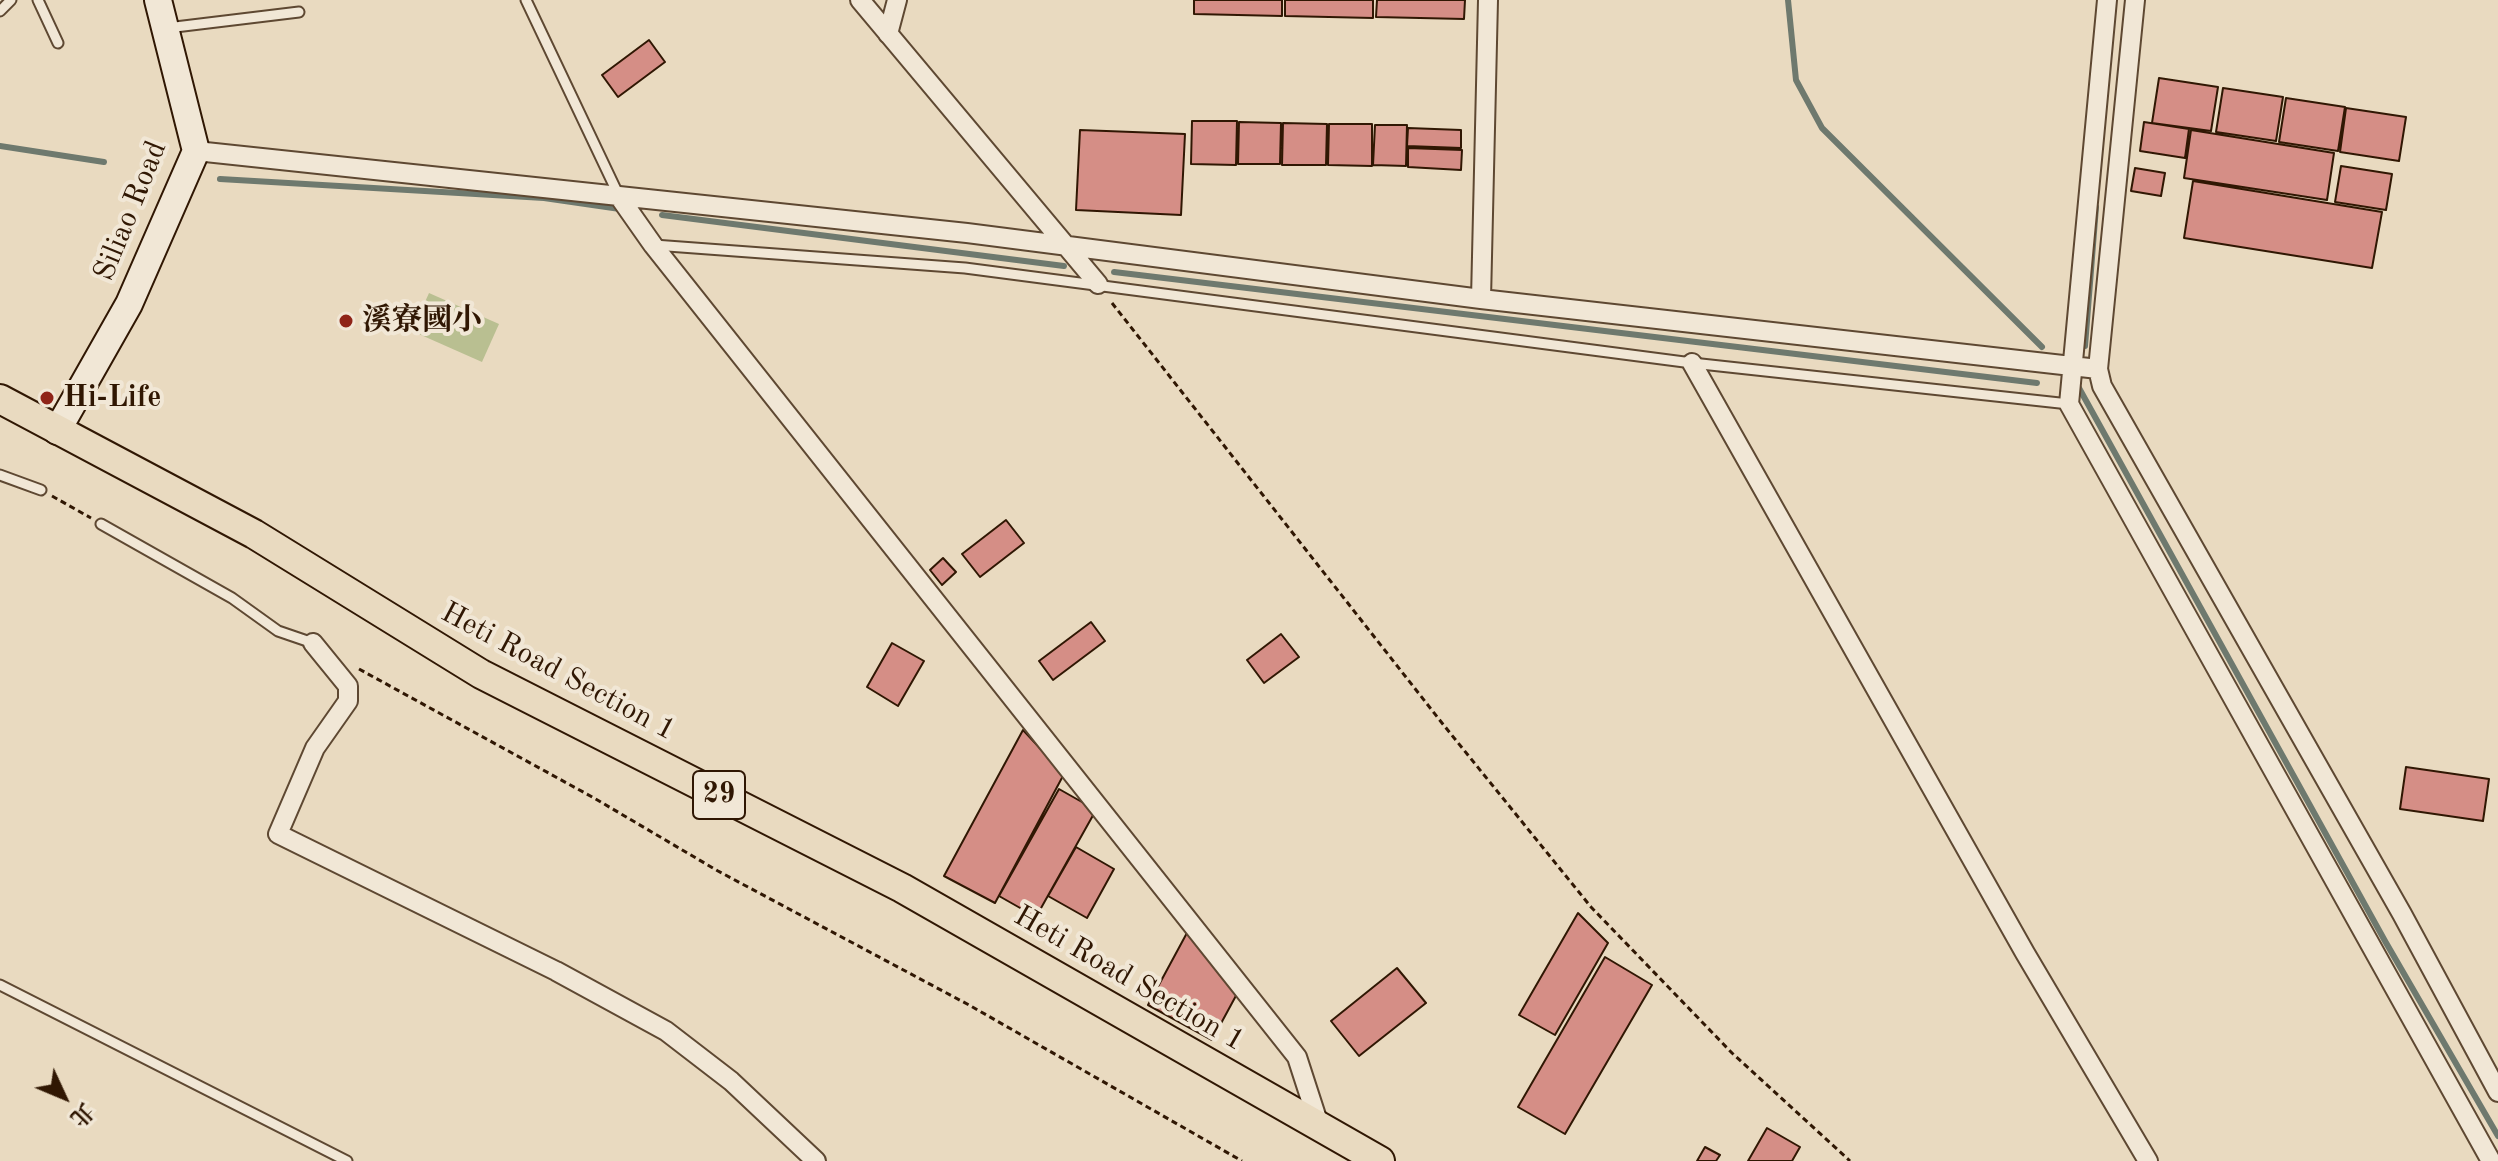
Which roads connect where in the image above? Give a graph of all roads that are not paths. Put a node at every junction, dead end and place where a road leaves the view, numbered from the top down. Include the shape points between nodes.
1 (11, 0) edge
2 (38, 0) edge
3 (158, 0) edge
4 (526, 0) edge
5 (860, 0) edge
6 (897, 0) edge
7 (1488, 0) edge
8 (2107, 0) edge
9 (2135, 0) edge
10 (0, 11) edge
11 (299, 12) dead end
12 (167, 28) junction
13 (888, 34) junction
14 (58, 43) dead end
15 (196, 151) junction
16 (620, 198) junction
17 (653, 245) junction
18 (1069, 248) junction
19 (1098, 284) junction
20 (1481, 299) junction
21 (1692, 363) junction
22 (2071, 367) junction
23 (2098, 369) junction
24 (0, 399) edge
25 (2069, 404) junction
26 (57, 431) junction
27 (0, 475) edge
28 (41, 490) road end
29 (101, 524) road end
30 (313, 643) joint
31 (0, 985) edge
32 (2498, 1092) edge
33 (1321, 1129) junction
34 (347, 1161) edge
35 (816, 1161) edge
36 (1380, 1161) edge
37 (2148, 1161) edge
38 (2491, 1161) edge

1 - 10 lane
2 - 14 lane
3 - 12 street, Siliao Road
4 - 16 lane
5 - 13 street
6 - 13 street
7 - 20 street
8 - 22 street
9 - 23 street
11 - 12 lane
12 - 15 street, Siliao Road
13 - 18 street
15 - 16 street
15 - 26 street, Siliao Road via 129,304
16 - 17 street
16 - 18 street
17 - 19 lane via 965,268
17 - 33 street via 1297,1057
18 - 19 street
18 - 20 street
19 - 21 lane
20 - 22 street
21 - 25 lane
21 - 37 street
22 - 23 street
22 - 25 street
23 - 32 street via 2102,386
24 - 26 main road, Heti Road Section 1 / 29
25 - 38 street
26 - 33 main road, Heti Road Section 1 / 29 via 254,534 481,674 902,888
27 - 28 lane
29 - 30 lane via 232,598 278,631
30 - 35 street via 348,686 348,701 315,748 278,834 666,1031 731,1081
31 - 34 lane
33 - 36 main road, Heti Road Section 1 / 29

